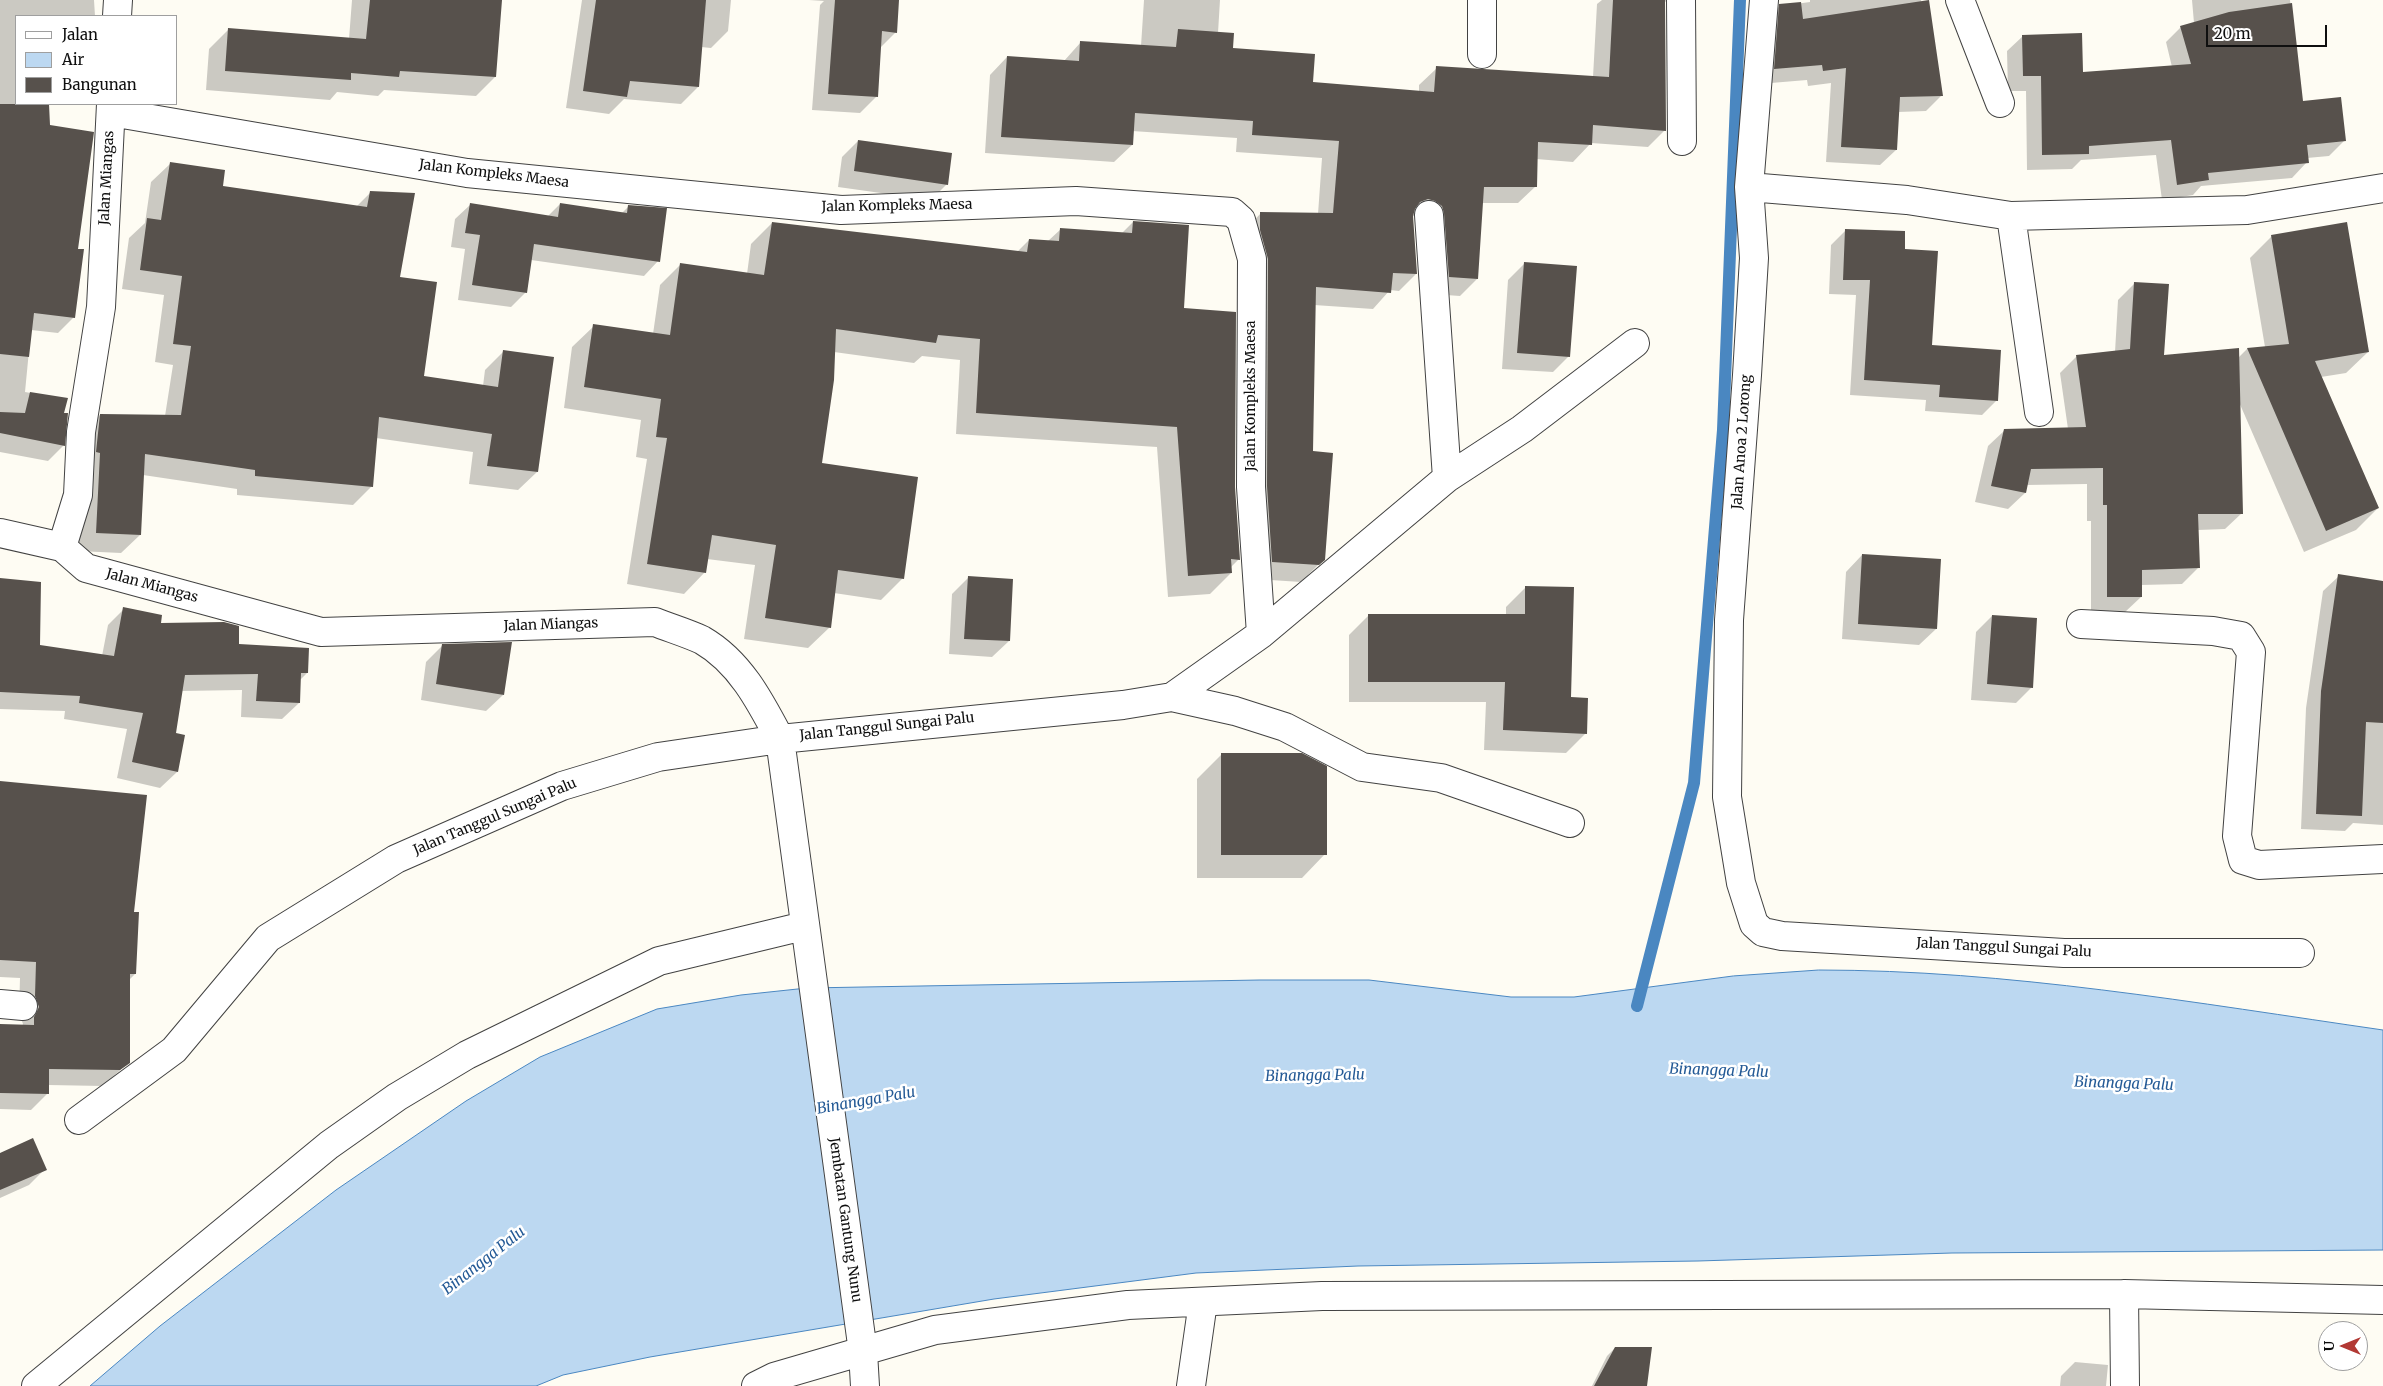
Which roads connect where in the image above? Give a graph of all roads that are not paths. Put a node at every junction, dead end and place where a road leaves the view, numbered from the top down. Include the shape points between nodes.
1 (118, 0) edge
2 (1482, 0) edge
3 (1681, 0) edge
4 (1764, 0) edge
5 (1960, 0) edge
6 (117, 15) edge
7 (1482, 54) dead end
8 (2000, 103) dead end
9 (111, 108) edge
10 (1682, 141) dead end
11 (1750, 187) junction
12 (2383, 188) edge
13 (1429, 215) dead end
14 (2011, 216) junction
15 (1635, 343) dead end
16 (2039, 412) dead end
17 (1448, 478) junction
18 (0, 533) edge
19 (62, 547) junction
20 (2081, 624) dead end
21 (1261, 634) junction
22 (1172, 697) junction
23 (780, 738) junction
24 (1570, 823) dead end
25 (2383, 859) edge
26 (1741, 883) joint
27 (804, 926) junction
28 (2300, 953) dead end
29 (809, 961) joint
30 (79, 1120) dead end
31 (2124, 1294) junction
32 (2383, 1300) edge
33 (1202, 1302) junction
34 (861, 1341) junction
35 (36, 1386) edge
36 (756, 1386) edge
37 (866, 1386) edge
38 (1191, 1386) edge
39 (2125, 1386) edge

1 - 6 street
2 - 7 street
3 - 10 street
4 - 11 street, Jalan Anoa 2 Lorong
5 - 8 street
9 - 19 street, Jalan Miangas via 101,308 81,432 78,495
9 - 21 street, Jalan Kompleks Maesa via 467,173 832,209 1076,201 1232,212 1242,220 1252,259 1251,486
11 - 14 street via 1906,200
11 - 26 street, Jalan Anoa 2 Lorong via 1754,258 1729,620 1727,797
12 - 14 street via 2248,210
13 - 17 street
14 - 16 street
15 - 17 street via 1522,429
17 - 21 street
18 - 19 street, Jalan Miangas
19 - 23 street, Jalan Miangas via 86,568 321,632 655,622 702,640 733,665 755,693
20 - 25 street via 2213,631 2241,636 2251,652 2237,836 2244,860 2259,865
21 - 22 street
22 - 23 street, Jalan Tanggul Sungai Palu via 1123,705
22 - 24 street via 1235,711 1285,727 1362,767 1441,778
23 - 27 street, Jalan Miangas
23 - 30 street, Jalan Tanggul Sungai Palu via 658,757 562,786 396,859 268,938 174,1050
26 - 28 street, Jalan Tanggul Sungai Palu via 1754,924 1763,932 1782,936 2064,953
27 - 29 street, Jalan Miangas
27 - 35 street via 659,961 467,1055 397,1097 329,1144
29 - 34 street, Jembatan Gantung Nunu
31 - 32 street
31 - 33 street via 1322,1296
31 - 39 street
33 - 34 street via 1128,1305
33 - 38 street
34 - 36 street
34 - 37 street, Jembatan Gantung Nunu

